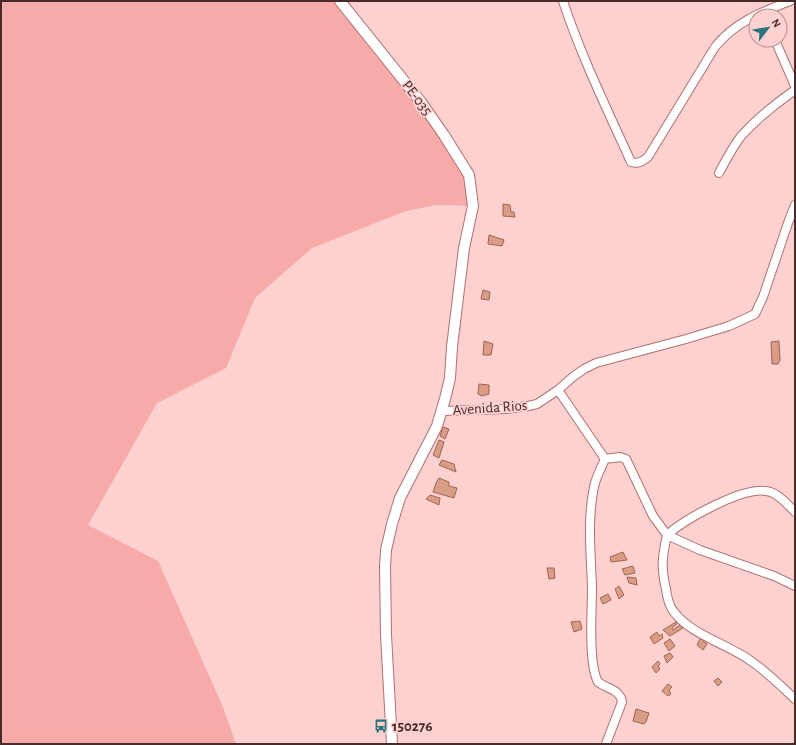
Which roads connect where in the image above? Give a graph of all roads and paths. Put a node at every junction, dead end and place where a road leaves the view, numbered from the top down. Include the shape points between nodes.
1 (340, 1) edge
2 (563, 1) edge
3 (790, 1) edge
4 (775, 8) edge
5 (748, 19) edge
6 (778, 48) edge
7 (795, 86) edge
8 (795, 90) edge
9 (719, 173) dead end
10 (795, 205) edge
11 (558, 390) junction
12 (442, 411) junction
13 (605, 459) junction
14 (795, 512) edge
15 (667, 535) junction
16 (795, 586) edge
17 (795, 699) edge
18 (392, 744) edge
19 (606, 744) edge

1 - 12 main road, PE-035 / PE-035 via 421,102 469,175 472,206 464,248 450,378
2 - 5 street via 578,44 618,134 631,162 637,163 648,157 715,47 722,38
3 - 4 street
6 - 7 street
8 - 9 street via 771,108 742,136
10 - 11 street, Avenida Rios via 755,314 730,326 596,363 574,376
11 - 12 street, Avenida Rios via 541,402 528,406
11 - 13 street
12 - 18 main road, PE-035 via 437,426 400,498 386,550 386,636
13 - 15 street via 620,457 626,460 653,516
13 - 19 street via 594,486 592,504 590,558 593,656 598,682 622,698
14 - 15 street via 772,493 759,490 732,498 694,516
15 - 16 street
15 - 17 street via 662,556 662,572 673,612 700,633 751,660

